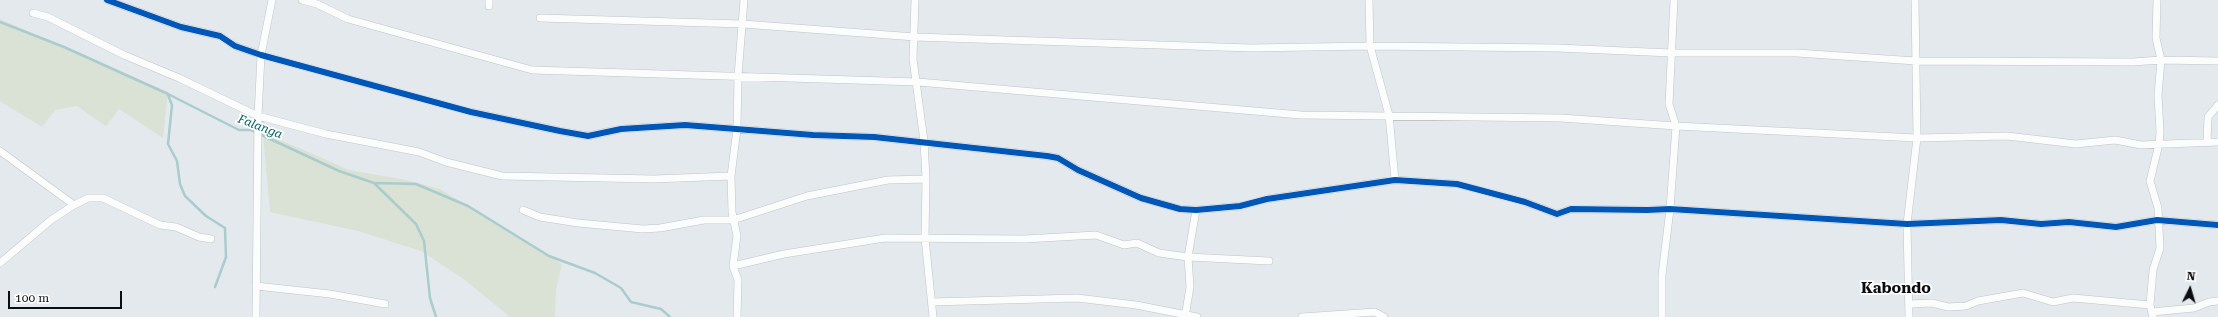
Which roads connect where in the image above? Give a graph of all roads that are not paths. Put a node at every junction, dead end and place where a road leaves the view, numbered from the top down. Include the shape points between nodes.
1 (107, 0) edge
2 (272, 0) edge
3 (302, 0) edge
4 (744, 0) edge
5 (915, 0) edge
6 (1369, 0) edge
7 (1674, 0) edge
8 (1916, 0) edge
9 (2157, 0) edge
10 (33, 13) dead end
11 (540, 18) dead end
12 (743, 24) junction
13 (915, 37) junction
14 (1370, 46) junction
15 (1671, 53) junction
16 (261, 55) junction
17 (1916, 60) junction
18 (2161, 60) junction
19 (2218, 61) edge
20 (738, 76) junction
21 (918, 82) junction
22 (2218, 104) edge
23 (1389, 115) junction
24 (258, 116) junction
25 (1676, 126) junction
26 (737, 129) junction
27 (1916, 138) junction
28 (924, 141) junction
29 (2207, 142) junction
30 (2218, 142) edge
31 (2159, 144) junction
32 (0, 150) edge
33 (731, 176) junction
34 (926, 179) junction
35 (1395, 180) junction
36 (74, 205) junction
37 (1670, 208) junction
38 (523, 210) dead end
39 (1196, 210) junction
40 (733, 220) junction
41 (2157, 220) junction
42 (1907, 224) junction
43 (2218, 225) edge
44 (925, 238) junction
45 (211, 239) dead end
46 (1188, 257) junction
47 (1269, 260) dead end
48 (0, 263) edge
49 (733, 266) junction
50 (256, 286) junction
51 (2218, 301) edge
52 (932, 302) junction
53 (386, 304) dead end
54 (1909, 304) junction
55 (2152, 312) edge
56 (1186, 316) edge
57 (256, 317) edge
58 (737, 317) edge
59 (933, 317) edge
60 (1198, 317) edge
61 (1302, 317) edge
62 (1384, 317) edge
63 (1662, 317) edge
64 (1909, 317) edge

1 - 16 street via 181,27 220,36 235,46
2 - 16 street
3 - 20 street via 317,4 348,19 532,70
4 - 12 street
5 - 13 street
6 - 14 street
7 - 15 street
8 - 17 street
9 - 18 street via 2156,38
10 - 24 street via 48,17
11 - 12 street
12 - 13 street
12 - 20 street
13 - 14 street via 1251,48
13 - 21 street via 913,59
14 - 15 street via 1558,48
14 - 23 street
15 - 17 street via 1797,53
15 - 25 street via 1669,104
16 - 24 street
16 - 26 street via 471,112 588,136 621,129 686,125
17 - 18 street
17 - 27 street
18 - 19 street
18 - 31 street via 2158,94
20 - 21 street
20 - 26 street
21 - 23 street via 1301,115
21 - 28 street
22 - 29 street via 2208,117
23 - 25 street via 1561,118
23 - 35 street
24 - 33 street via 326,134 419,152 446,162 502,176 646,179
24 - 50 street
25 - 27 street
25 - 37 street
26 - 28 street
26 - 33 street
27 - 31 street via 2006,136 2076,144 2115,140 2141,145
27 - 42 street
28 - 34 street
28 - 39 street via 946,146 1058,158 1078,170 1141,198 1180,209
29 - 30 street
29 - 31 street
31 - 41 street via 2150,181 2158,208
32 - 36 street
33 - 40 street
34 - 40 street via 888,180 807,196
34 - 44 street
35 - 37 street via 1457,184 1525,202 1557,214 1571,209
35 - 39 street via 1267,199 1240,206
36 - 45 street via 88,198 103,198 160,225 176,227
36 - 48 street via 51,220
37 - 42 street
37 - 63 street via 1662,275
38 - 40 street via 540,217 643,229 704,220
39 - 46 street
40 - 49 street via 737,236
41 - 42 street via 2116,227 2068,222 2041,224 2001,220
41 - 43 street
41 - 55 street via 2160,248 2152,270
42 - 54 street
44 - 46 street via 1096,236 1124,245 1136,243 1160,253
44 - 49 street via 864,241 784,254
44 - 52 street
46 - 47 street
46 - 56 street via 1190,287
49 - 58 street via 738,280
50 - 53 street via 330,294
50 - 57 street
51 - 55 street via 2194,308
52 - 56 street via 1077,298 1136,305
52 - 59 street
54 - 55 street via 1966,306 1978,301 2023,293 2053,302 2073,298
54 - 64 street
56 - 60 street
61 - 62 street via 1376,312

